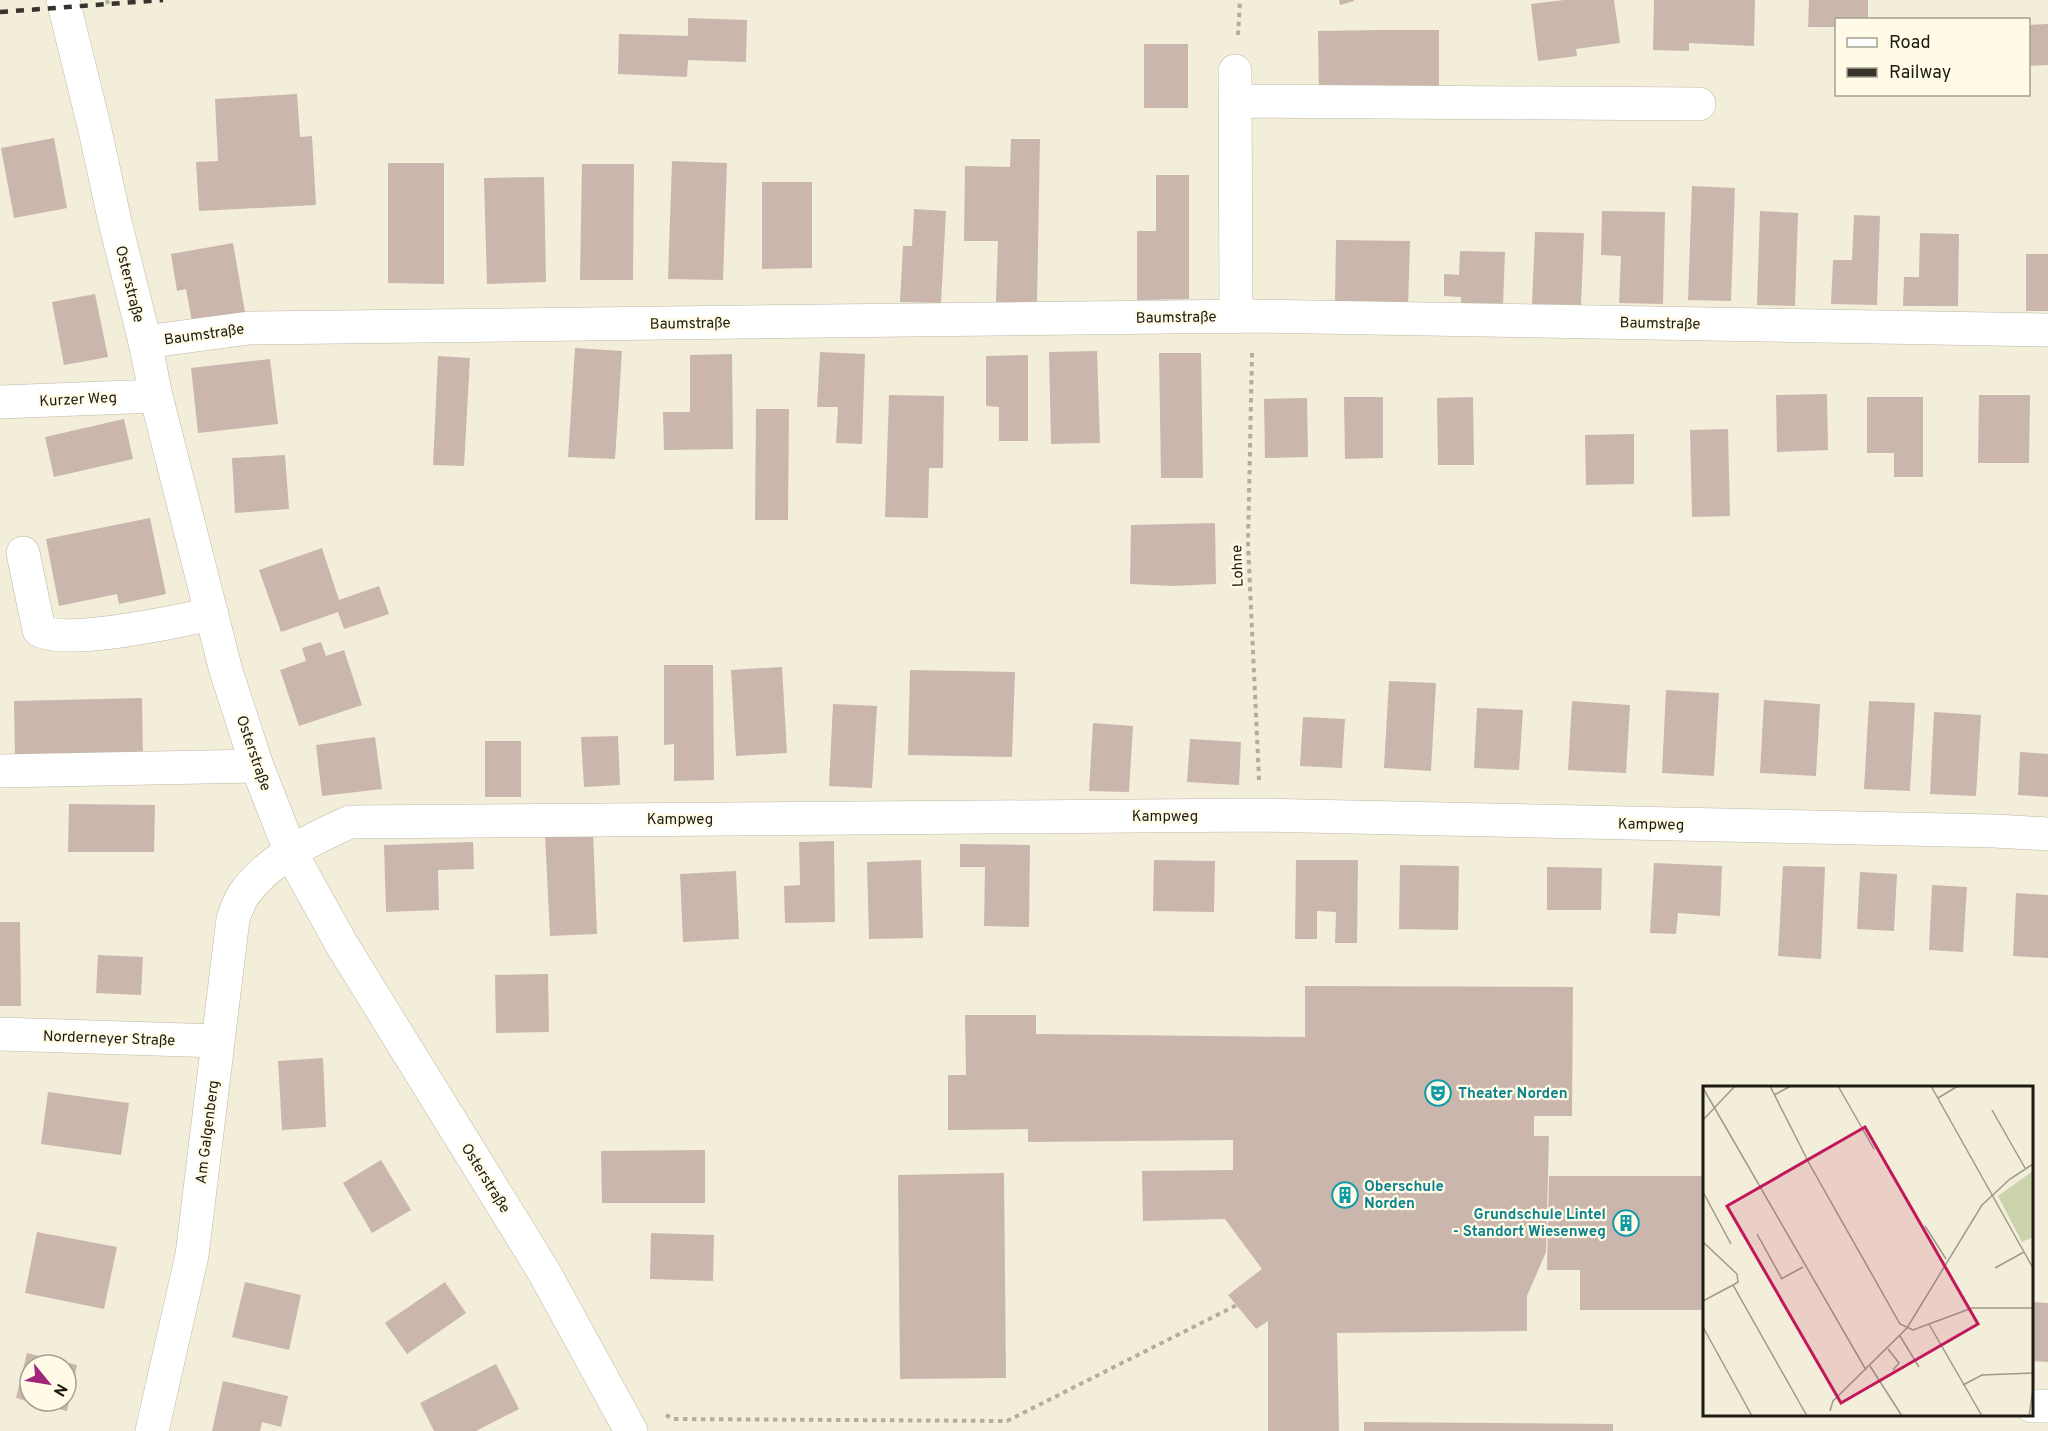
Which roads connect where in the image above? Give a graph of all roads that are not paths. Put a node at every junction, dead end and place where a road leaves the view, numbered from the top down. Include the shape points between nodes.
1 (63, 0) edge
2 (1700, 104) dead end
3 (1245, 316) junction
4 (2048, 330) edge
5 (145, 342) junction
6 (156, 396) junction
7 (0, 402) edge
8 (23, 553) dead end
9 (212, 614) junction
10 (257, 766) junction
11 (0, 771) edge
12 (2048, 834) edge
13 (291, 854) junction
14 (0, 1034) edge
15 (218, 1041) junction
16 (152, 1431) edge
17 (631, 1431) edge

1 - 5 street, Osterstraße
2 - 3 street, Baumstraße via 1236,86
3 - 4 street, Baumstraße
3 - 5 street, Baumstraße via 249,328
5 - 6 street, Osterstraße
6 - 7 street, Kurzer Weg
6 - 9 street, Osterstraße
8 - 9 street via 39,630 45,634 63,636 154,627
9 - 10 street, Osterstraße
10 - 11 street
10 - 13 street, Osterstraße
12 - 13 street, Kampweg via 1260,815 350,822
13 - 15 street, Am Galgenberg via 263,872 243,895 233,919
13 - 17 street, Osterstraße via 342,945 544,1272
14 - 15 street, Norderneyer Straße
15 - 16 street, Am Galgenberg via 192,1255

